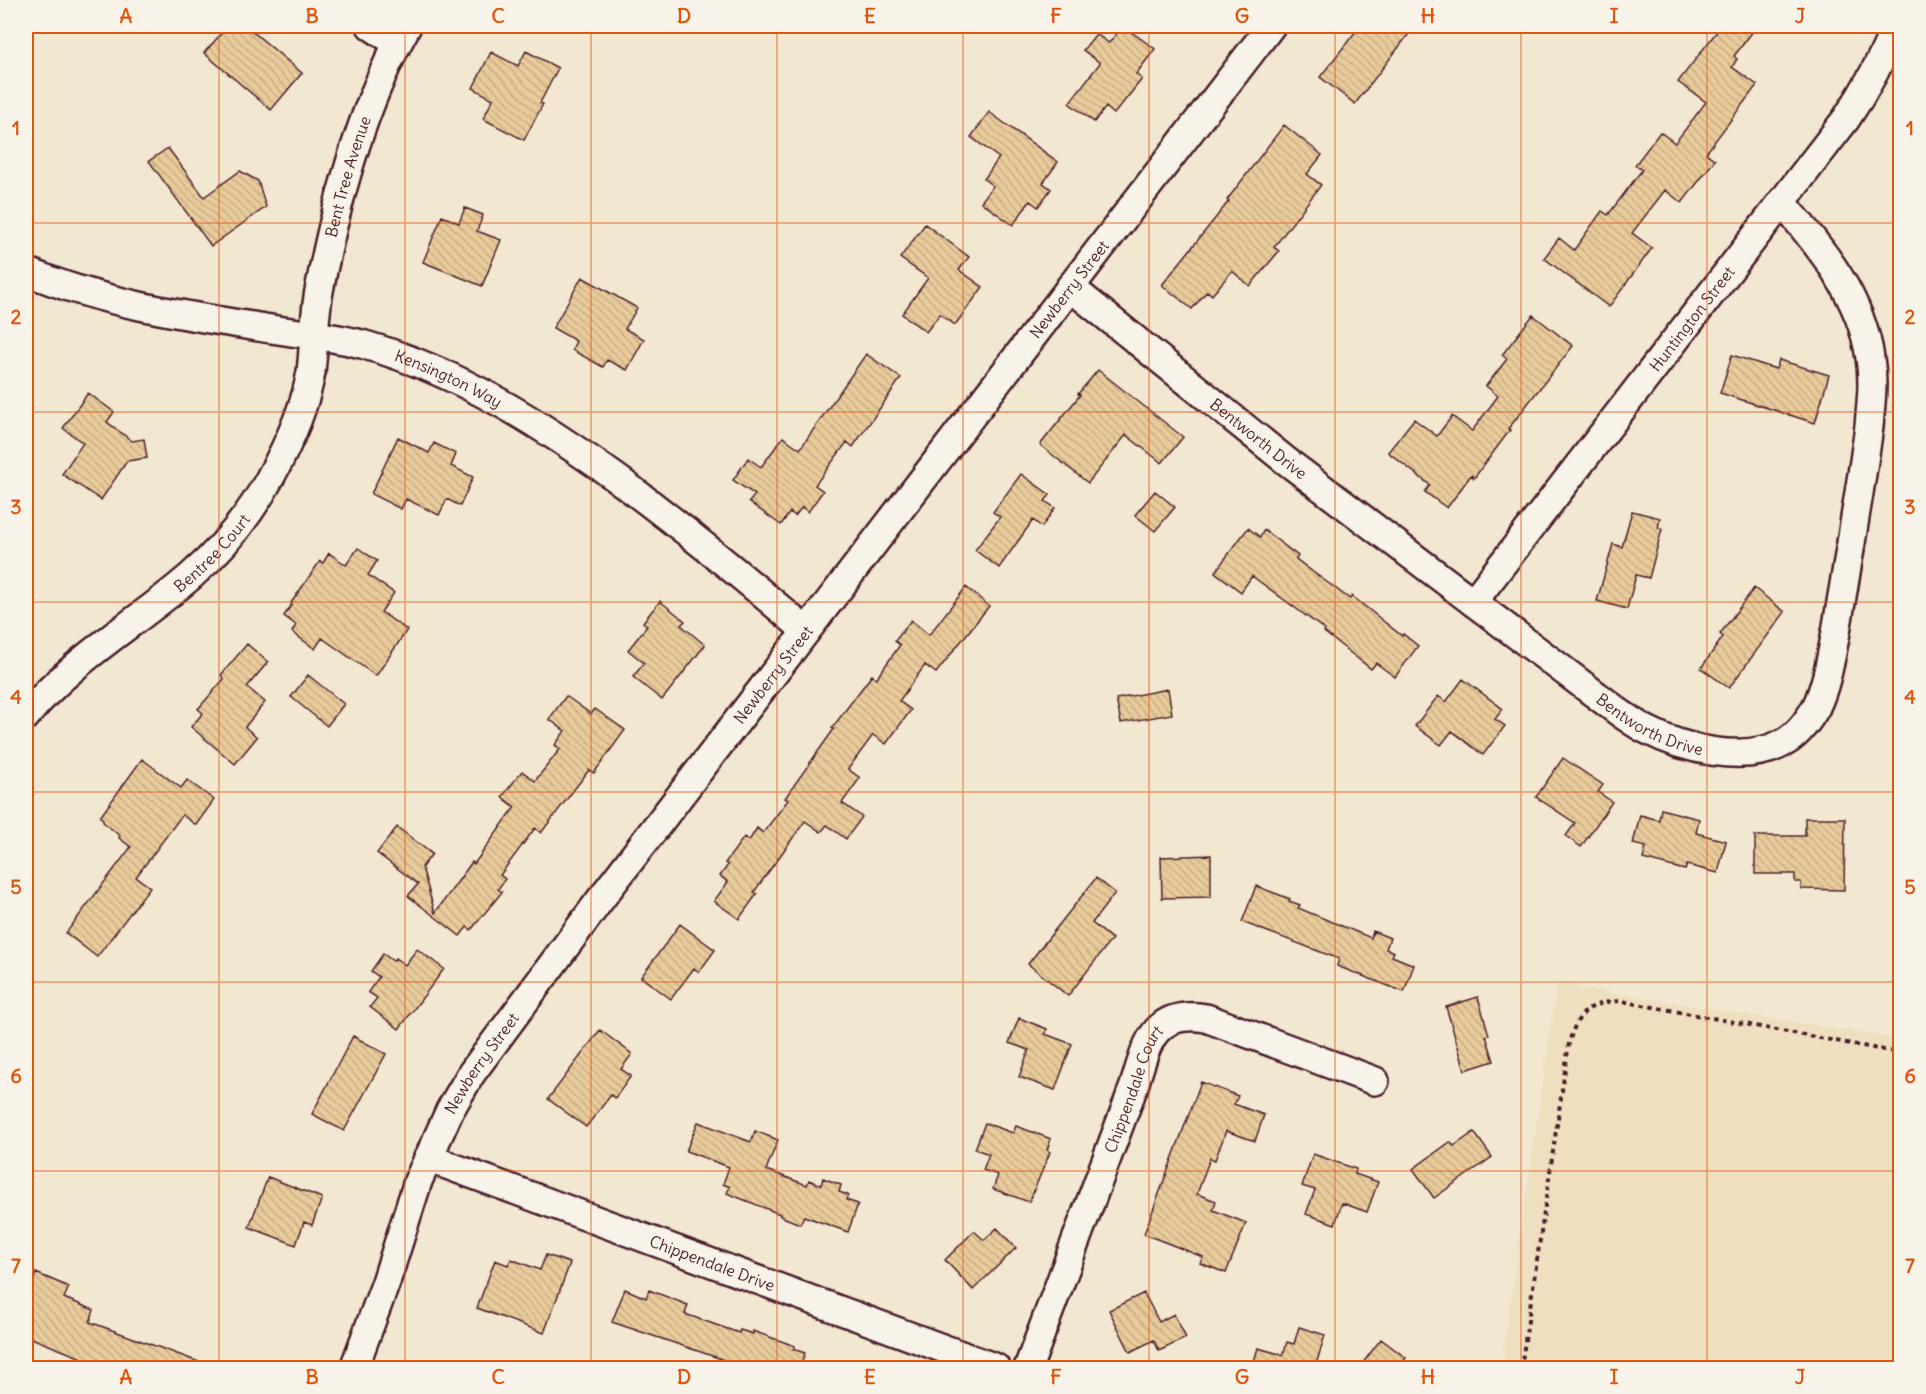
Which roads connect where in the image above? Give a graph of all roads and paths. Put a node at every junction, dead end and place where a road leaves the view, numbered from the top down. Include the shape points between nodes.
1 (371, 26) edge
2 (1271, 26) edge
3 (1896, 26) edge
4 (402, 34) edge
5 (1782, 202) junction
6 (26, 271) edge
7 (1070, 287) junction
8 (313, 336) junction
9 (1473, 602) junction
10 (806, 631) junction
11 (26, 716) edge
12 (1900, 1053) edge
13 (1375, 1081) dead end
14 (428, 1158) junction
15 (354, 1368) edge
16 (996, 1368) edge
17 (1028, 1368) edge
18 (1521, 1368) edge

1 - 4 street
2 - 7 street, Newberry Street
3 - 5 street, Huntington Street via 1866,90
4 - 8 street, Bent Tree Avenue via 363,125 346,181 319,293
5 - 9 street, Huntington Street
5 - 9 street, Bentworth Drive via 1824,254 1853,301 1870,358 1872,389 1832,651 1816,706 1802,728 1783,743 1759,752 1713,751 1674,742 1620,713
6 - 8 street, Kensington Way via 97,297
7 - 9 street, Bentworth Drive via 1285,460
7 - 10 street, Newberry Street
8 - 10 street, Kensington Way via 362,344 403,357 513,409 643,498
8 - 11 street, Bentree Court via 310,373 294,428 269,480 235,531 191,576 44,693
10 - 14 street, Newberry Street via 471,1074
12 - 18 path via 1621,1001 1604,1002 1580,1016 1569,1043
13 - 17 street, Chippendale Court via 1206,1018 1175,1018 1161,1025 1141,1061
14 - 15 street, Newberry Street
14 - 16 street, Chippendale Drive

